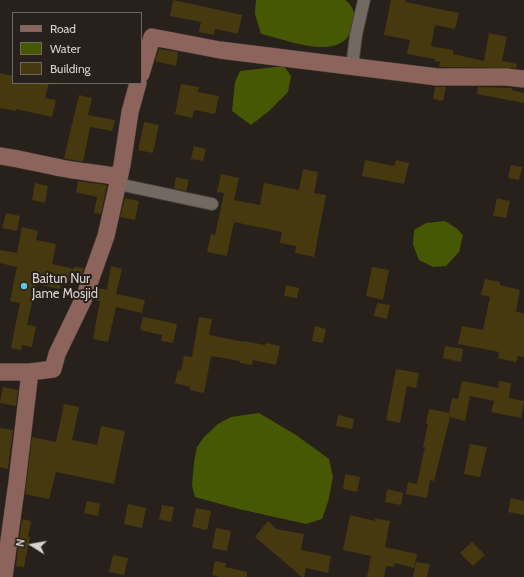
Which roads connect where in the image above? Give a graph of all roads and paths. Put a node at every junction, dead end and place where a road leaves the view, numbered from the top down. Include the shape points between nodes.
1 (364, 0) edge
2 (352, 67) junction
3 (142, 71) edge
4 (524, 79) edge
5 (138, 84) edge
6 (0, 156) edge
7 (118, 180) junction
8 (212, 204) dead end
9 (0, 372) edge
10 (30, 372) junction
11 (4, 577) edge

1 - 2 street
2 - 3 street via 220,50 152,37
2 - 4 street via 437,77
5 - 7 street
6 - 7 street via 98,173
7 - 8 street
7 - 10 street via 106,236 84,298 57,354 53,369
9 - 10 street
10 - 11 street

